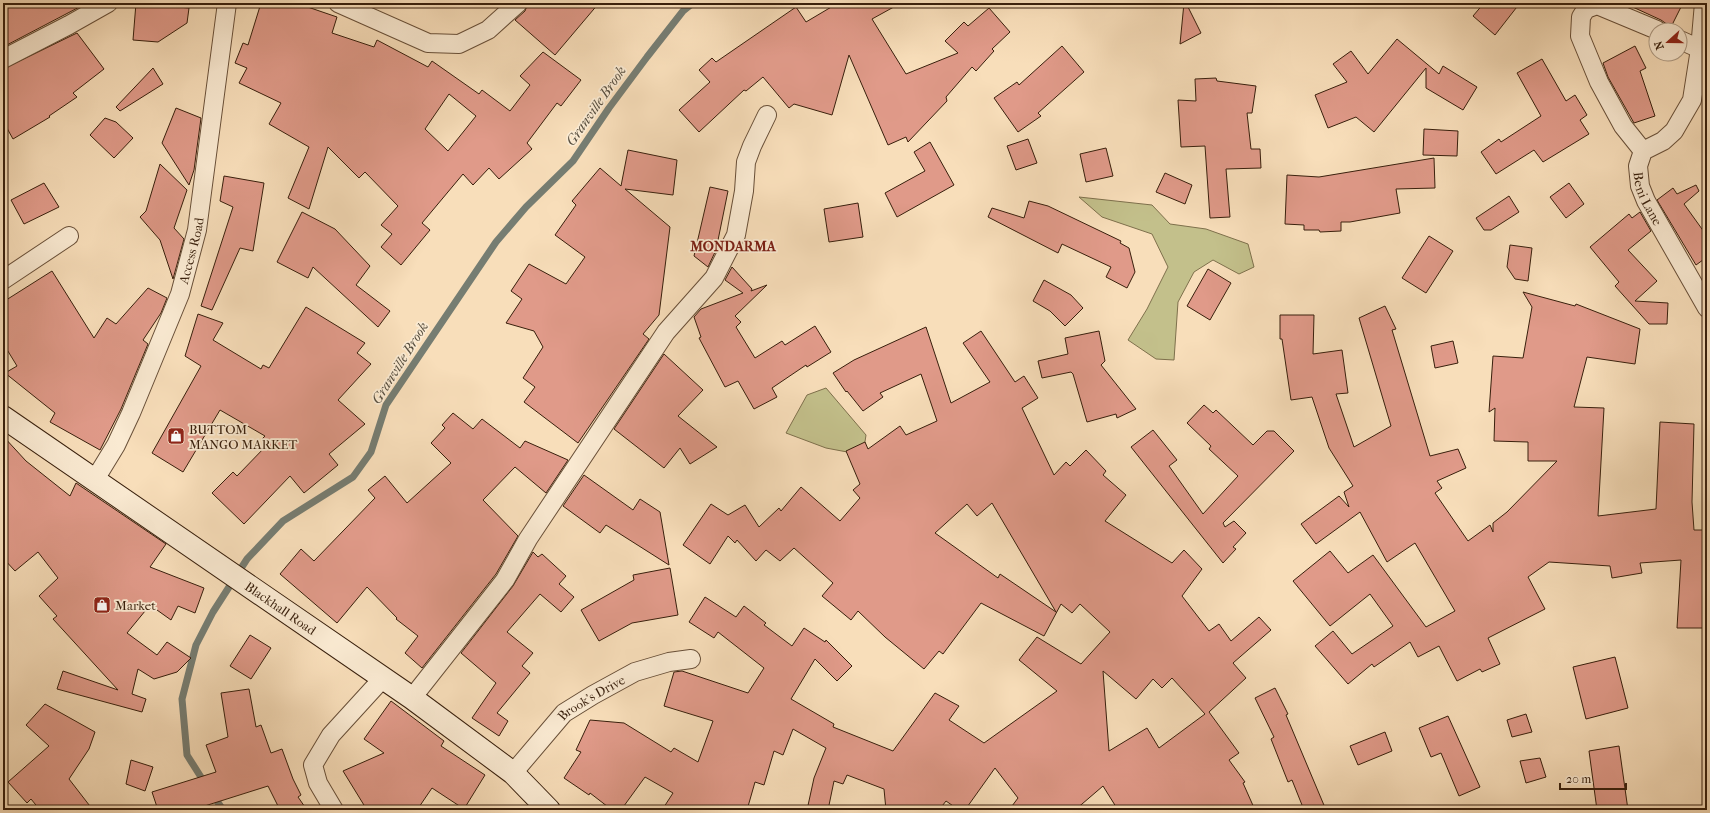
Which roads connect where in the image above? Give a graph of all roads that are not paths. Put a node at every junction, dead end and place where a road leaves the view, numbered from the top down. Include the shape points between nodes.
1 (108, 3) edge
2 (227, 3) edge
3 (338, 3) edge
4 (518, 3) edge
5 (1704, 3) edge
6 (1648, 26) edge
7 (1688, 44) edge
8 (1700, 49) junction
9 (3, 59) edge
10 (767, 115) dead end
11 (1643, 152) junction
12 (69, 236) dead end
13 (3, 280) edge
14 (1707, 308) edge
15 (3, 417) edge
16 (94, 481) junction
17 (691, 659) dead end
18 (383, 678) junction
19 (412, 698) junction
20 (513, 773) junction
21 (334, 810) edge
22 (549, 810) edge

1 - 9 street
2 - 16 street, Access Road via 197,230 180,294 131,413 116,445
3 - 4 street via 428,43 459,44 488,30
5 - 8 street, Beni Lane
6 - 11 street via 1597,6 1586,9 1581,17 1580,36 1600,82 1623,126
7 - 8 street
8 - 11 street, Beni Lane via 1692,100 1674,131 1663,141
10 - 19 street via 746,162 736,235 714,278 666,332 528,539 504,580
11 - 14 street, Beni Lane via 1638,166 1640,186 1646,201
12 - 13 street
15 - 16 main road, Blackhall Road
16 - 18 main road, Blackhall Road
17 - 20 street, Brook's Drive via 669,662 635,672 564,713
18 - 19 main road, Blackhall Road
18 - 21 street via 331,736 313,765 318,782
19 - 20 main road, Blackhall Road
20 - 22 main road, Blackhall Road

